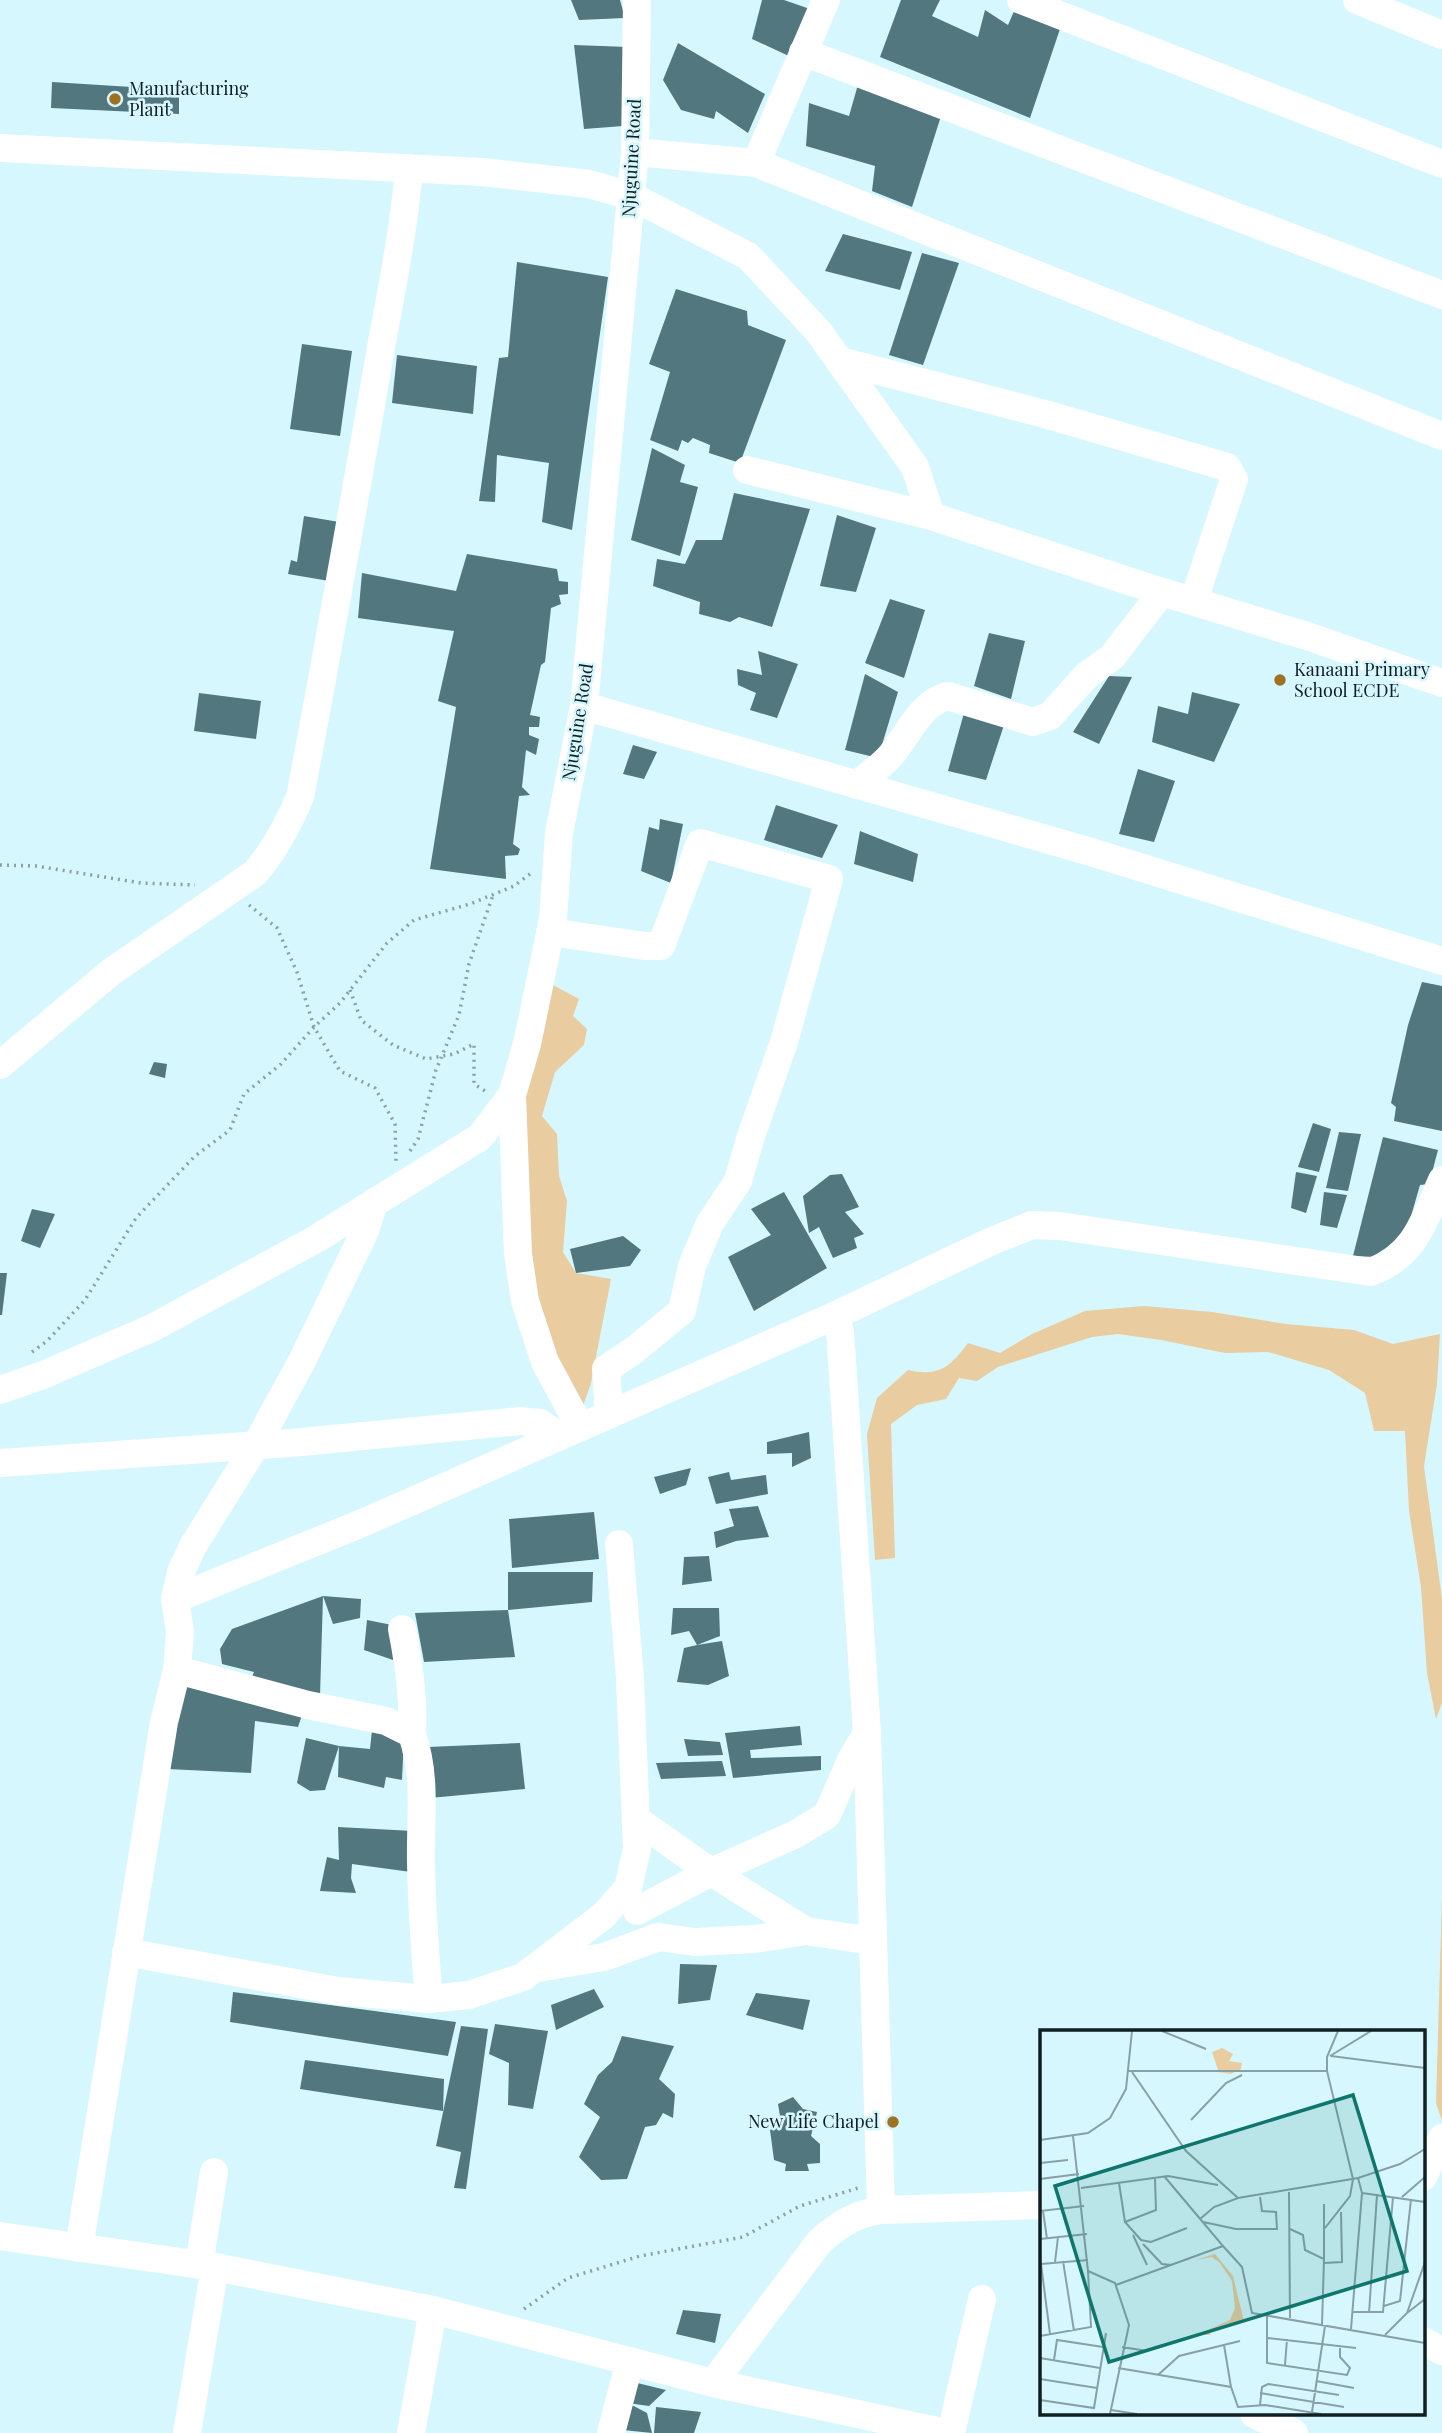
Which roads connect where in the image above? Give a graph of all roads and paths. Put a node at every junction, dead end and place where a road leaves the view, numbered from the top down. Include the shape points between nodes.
1 (637, 0) edge
2 (826, 0) edge
3 (1021, 0) edge
4 (1357, 0) edge
5 (1442, 35) edge
6 (803, 52) junction
7 (0, 148) edge
8 (635, 152) junction
9 (756, 163) junction
10 (1442, 164) edge
11 (409, 168) junction
12 (631, 196) junction
13 (1442, 295) edge
14 (840, 361) junction
15 (1442, 436) edge
16 (747, 470) dead end
17 (931, 516) junction
18 (1162, 592) junction
19 (1194, 600) junction
20 (1442, 683) edge
21 (584, 706) junction
22 (858, 785) junction
23 (557, 853) junction
24 (0, 865) edge
25 (199, 885) dead end
26 (230, 891) junction
27 (493, 895) junction
28 (550, 932) junction
29 (1442, 961) edge
30 (350, 990) junction
31 (314, 1027) junction
32 (442, 1056) junction
33 (0, 1065) edge
34 (509, 1099) junction
35 (1442, 1180) edge
36 (389, 1188) junction
37 (834, 1316) junction
38 (29, 1354) dead end
39 (0, 1390) edge
40 (609, 1414) junction
41 (569, 1432) junction
42 (256, 1445) junction
43 (0, 1463) edge
44 (619, 1544) dead end
45 (175, 1599) junction
46 (402, 1629) dead end
47 (177, 1670) junction
48 (867, 1732) junction
49 (412, 1734) junction
50 (637, 1820) junction
51 (711, 1872) junction
52 (633, 1899) junction
53 (806, 1931) junction
54 (648, 1941) junction
55 (873, 1941) junction
56 (126, 1952) junction
57 (535, 1969) junction
58 (429, 1999) junction
59 (1442, 2137) edge
60 (214, 2172) dead end
61 (1424, 2176) edge
62 (880, 2182) junction
63 (1040, 2205) edge
64 (881, 2210) junction
65 (0, 2236) edge
66 (79, 2248) junction
67 (207, 2266) junction
68 (982, 2299) dead end
69 (433, 2310) junction
70 (499, 2327) junction
71 (1424, 2342) edge
72 (1442, 2351) edge
73 (630, 2361) junction
74 (713, 2383) junction
75 (1258, 2416) edge
76 (187, 2433) edge
77 (411, 2433) edge
78 (611, 2433) edge
79 (946, 2433) edge
80 (951, 2433) edge
81 (1294, 2433) edge

1 - 8 street, Njuguine Road
2 - 6 street
3 - 10 street
4 - 5 street
6 - 9 street
6 - 13 street
7 - 11 street
8 - 9 street
8 - 12 street, Njuguine Road
9 - 15 street
11 - 12 street via 589,184
11 - 26 street via 405,223 300,797 268,859
12 - 14 street via 748,256
12 - 21 street, Njuguine Road
14 - 17 street via 915,467
14 - 19 street via 1227,467 1234,479
16 - 17 street
17 - 18 street
18 - 19 street
18 - 22 street via 1112,657 1087,675 1050,716 1033,722 948,696 936,699 889,757
19 - 20 street
21 - 22 street
21 - 23 street, Njuguine Road
22 - 29 street
23 - 27 path via 514,886
23 - 28 street, Njuguine Road
24 - 25 path via 36,866 141,883
26 - 31 path via 277,928
26 - 33 street via 111,972
27 - 30 path via 414,920 387,943
27 - 32 path via 469,964 459,1015
28 - 34 street, Njuguine Road via 527,1044
28 - 40 street via 661,946 700,843 829,879 785,1042 738,1181 710,1223 692,1266 682,1311 606,1369
30 - 31 path
30 - 32 path via 361,1020 393,1045 426,1059
31 - 36 path via 340,1071 375,1088 395,1124
31 - 38 path via 281,1064 244,1094 230,1130 195,1156 136,1218 85,1300
32 - 34 path via 474,1044 474,1084
32 - 36 path via 418,1139
34 - 36 street via 480,1138
34 - 41 street, Njuguine Road via 523,1291
35 - 37 street via 1416,1238 1399,1258 1371,1272 1032,1225
36 - 39 street via 316,1239 152,1328
36 - 42 street
37 - 40 street
37 - 48 street via 840,1331
40 - 41 street
41 - 42 street via 520,1421
41 - 45 street
42 - 43 street
42 - 45 street via 193,1546
44 - 50 street
45 - 47 street via 180,1632
46 - 49 street via 414,1712
47 - 49 street via 386,1721
47 - 56 street via 163,1722
48 - 51 street via 827,1815
48 - 55 street
49 - 58 street via 424,1807 421,1862
50 - 51 street
50 - 52 street
51 - 52 street
51 - 53 street
52 - 54 street
52 - 57 street via 603,1916
53 - 54 street via 755,1939 695,1942 659,1937
53 - 55 street
54 - 57 street via 604,1957
55 - 62 street
56 - 58 street via 338,1991
56 - 66 street
57 - 58 street via 469,1995
59 - 61 street
60 - 67 street
62 - 64 street
62 - 70 path via 800,2206 743,2236 640,2256 568,2278
63 - 64 street
64 - 74 street via 860,2213 820,2241
65 - 66 street
66 - 67 street
67 - 69 street
67 - 76 street
68 - 80 street
69 - 70 street
69 - 77 street
70 - 73 street
71 - 72 street
73 - 74 street
73 - 78 street
74 - 79 street
75 - 81 street

